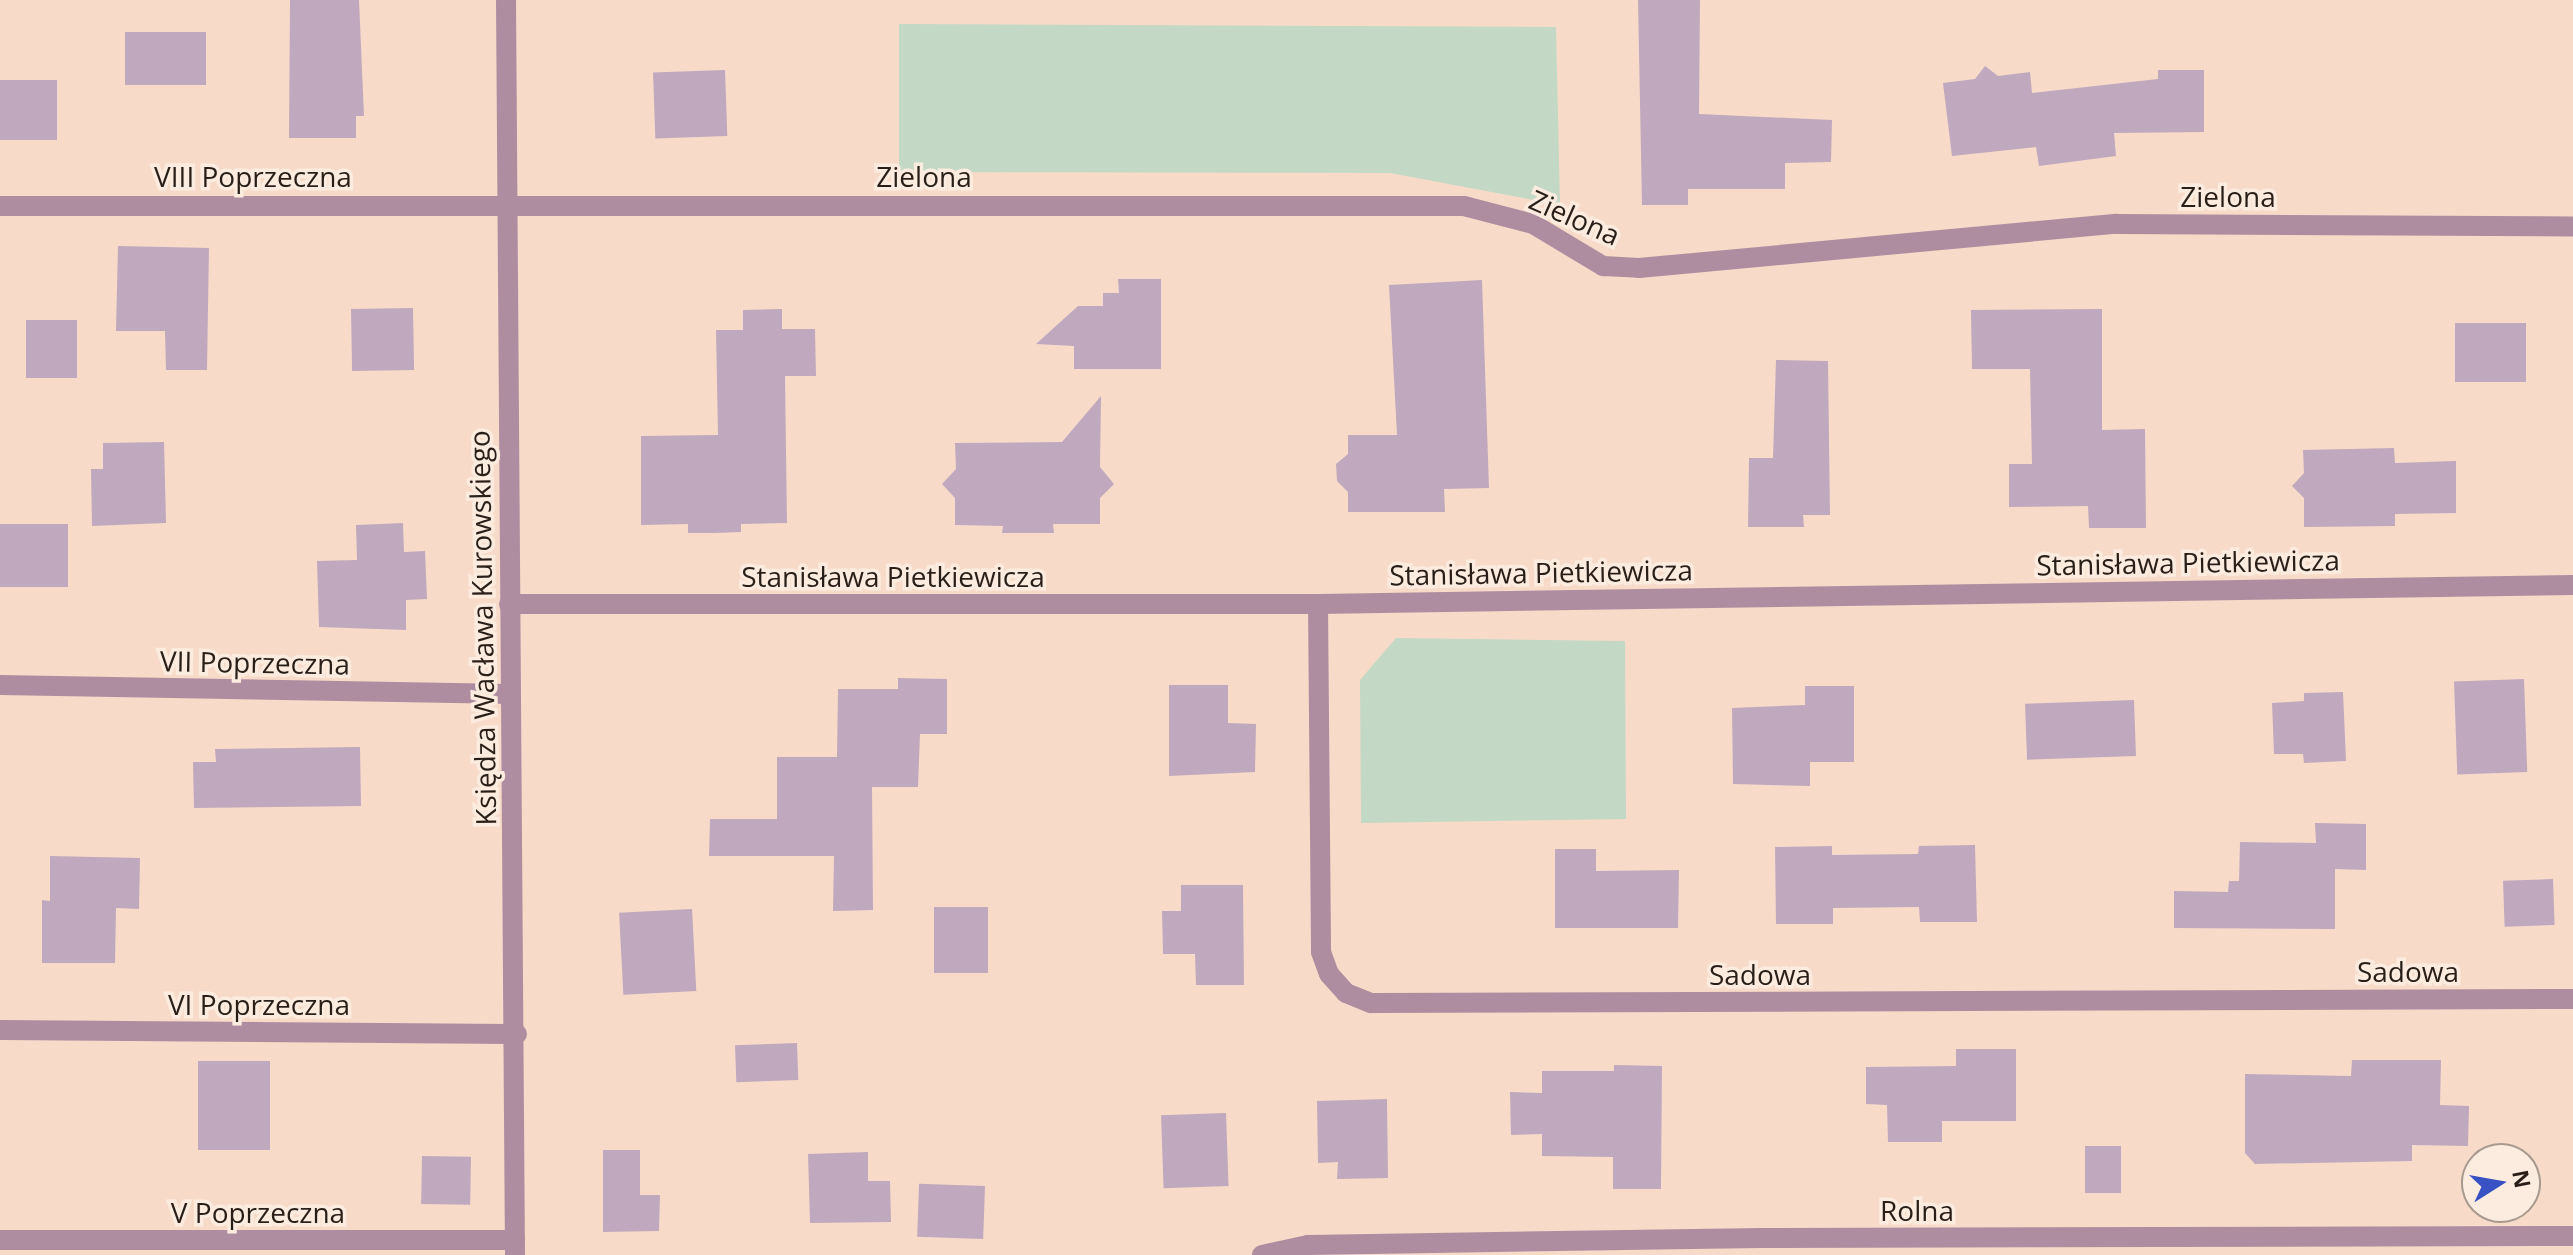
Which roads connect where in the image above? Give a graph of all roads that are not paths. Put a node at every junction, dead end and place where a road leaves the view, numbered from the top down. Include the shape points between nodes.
1 (506, 0) edge
2 (506, 203) junction
3 (0, 206) edge
4 (2573, 226) edge
5 (2573, 585) edge
6 (509, 604) junction
7 (1318, 604) junction
8 (0, 685) edge
9 (510, 694) junction
10 (2573, 999) edge
11 (0, 1030) edge
12 (517, 1034) junction
13 (2573, 1236) edge
14 (0, 1240) edge
15 (1761, 1246) edge
16 (515, 1248) edge
17 (1262, 1255) edge

1 - 2 street, Księdza Wacława Kurowskiego
2 - 3 street, VIII Poprzeczna
2 - 4 street, Zielona via 1464,206 1533,224 1603,266 1639,268 2117,224
2 - 6 street, Księdza Wacława Kurowskiego
5 - 7 street, Stanisława Pietkiewicza
6 - 7 street, Stanisława Pietkiewicza
6 - 9 street, Księdza Wacława Kurowskiego
7 - 10 street, Sadowa via 1321,952 1329,974 1346,993 1371,1003
8 - 9 street, VII Poprzeczna
9 - 12 street, Księdza Wacława Kurowskiego
11 - 12 street, VI Poprzeczna
12 - 16 street, Księdza Wacława Kurowskiego
13 - 15 street, Rolna
14 - 16 street, V Poprzeczna
15 - 17 street, Rolna via 1308,1245

